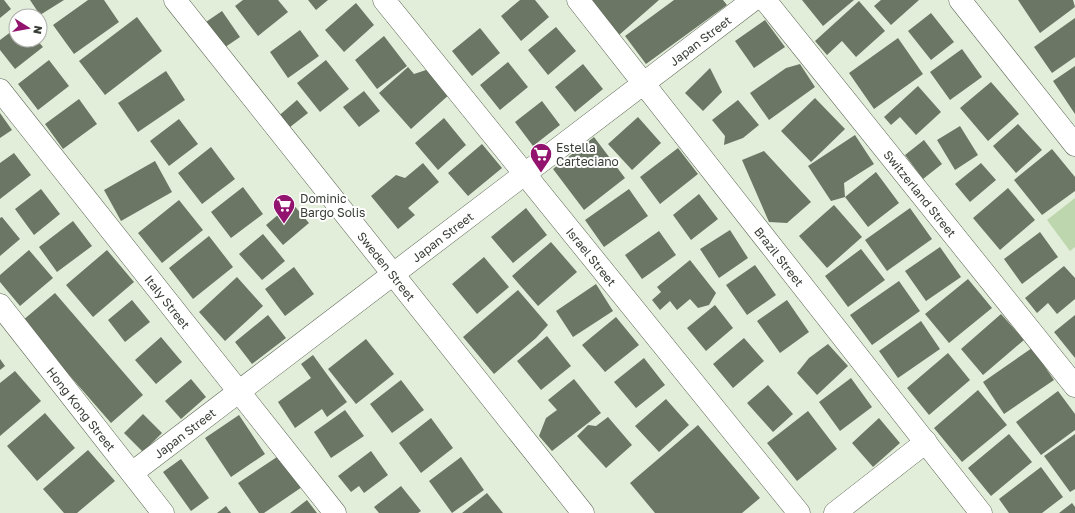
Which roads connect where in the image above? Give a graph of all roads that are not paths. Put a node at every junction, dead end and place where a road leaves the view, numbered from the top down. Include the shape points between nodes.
1 (175, 0) edge
2 (384, 0) edge
3 (578, 0) edge
4 (753, 0) edge
5 (765, 0) edge
6 (960, 0) edge
7 (643, 83) junction
8 (0, 90) edge
9 (1075, 144) edge
10 (524, 174) junction
11 (392, 274) junction
12 (0, 304) edge
13 (1075, 386) edge
14 (238, 391) junction
15 (926, 442) junction
16 (132, 472) junction
17 (163, 513) edge
18 (335, 513) edge
19 (583, 513) edge
20 (799, 513) edge
21 (836, 513) edge
22 (981, 513) edge

1 - 11 street, Sweden Street
2 - 10 street, Israel Street
3 - 7 street, Brazil Street
4 - 7 street, Japan Street
5 - 13 street, Switzerland Street
6 - 9 street
7 - 10 street, Japan Street
7 - 15 street, Brazil Street
8 - 14 street, Italy Street
10 - 11 street, Japan Street
10 - 20 street, Israel Street
11 - 14 street, Japan Street
11 - 19 street, Sweden Street
12 - 16 street, Hong Kong Street
14 - 16 street, Japan Street
14 - 18 street, Italy Street
15 - 21 street
15 - 22 street, Brazil Street
16 - 17 street, Hong Kong Street

